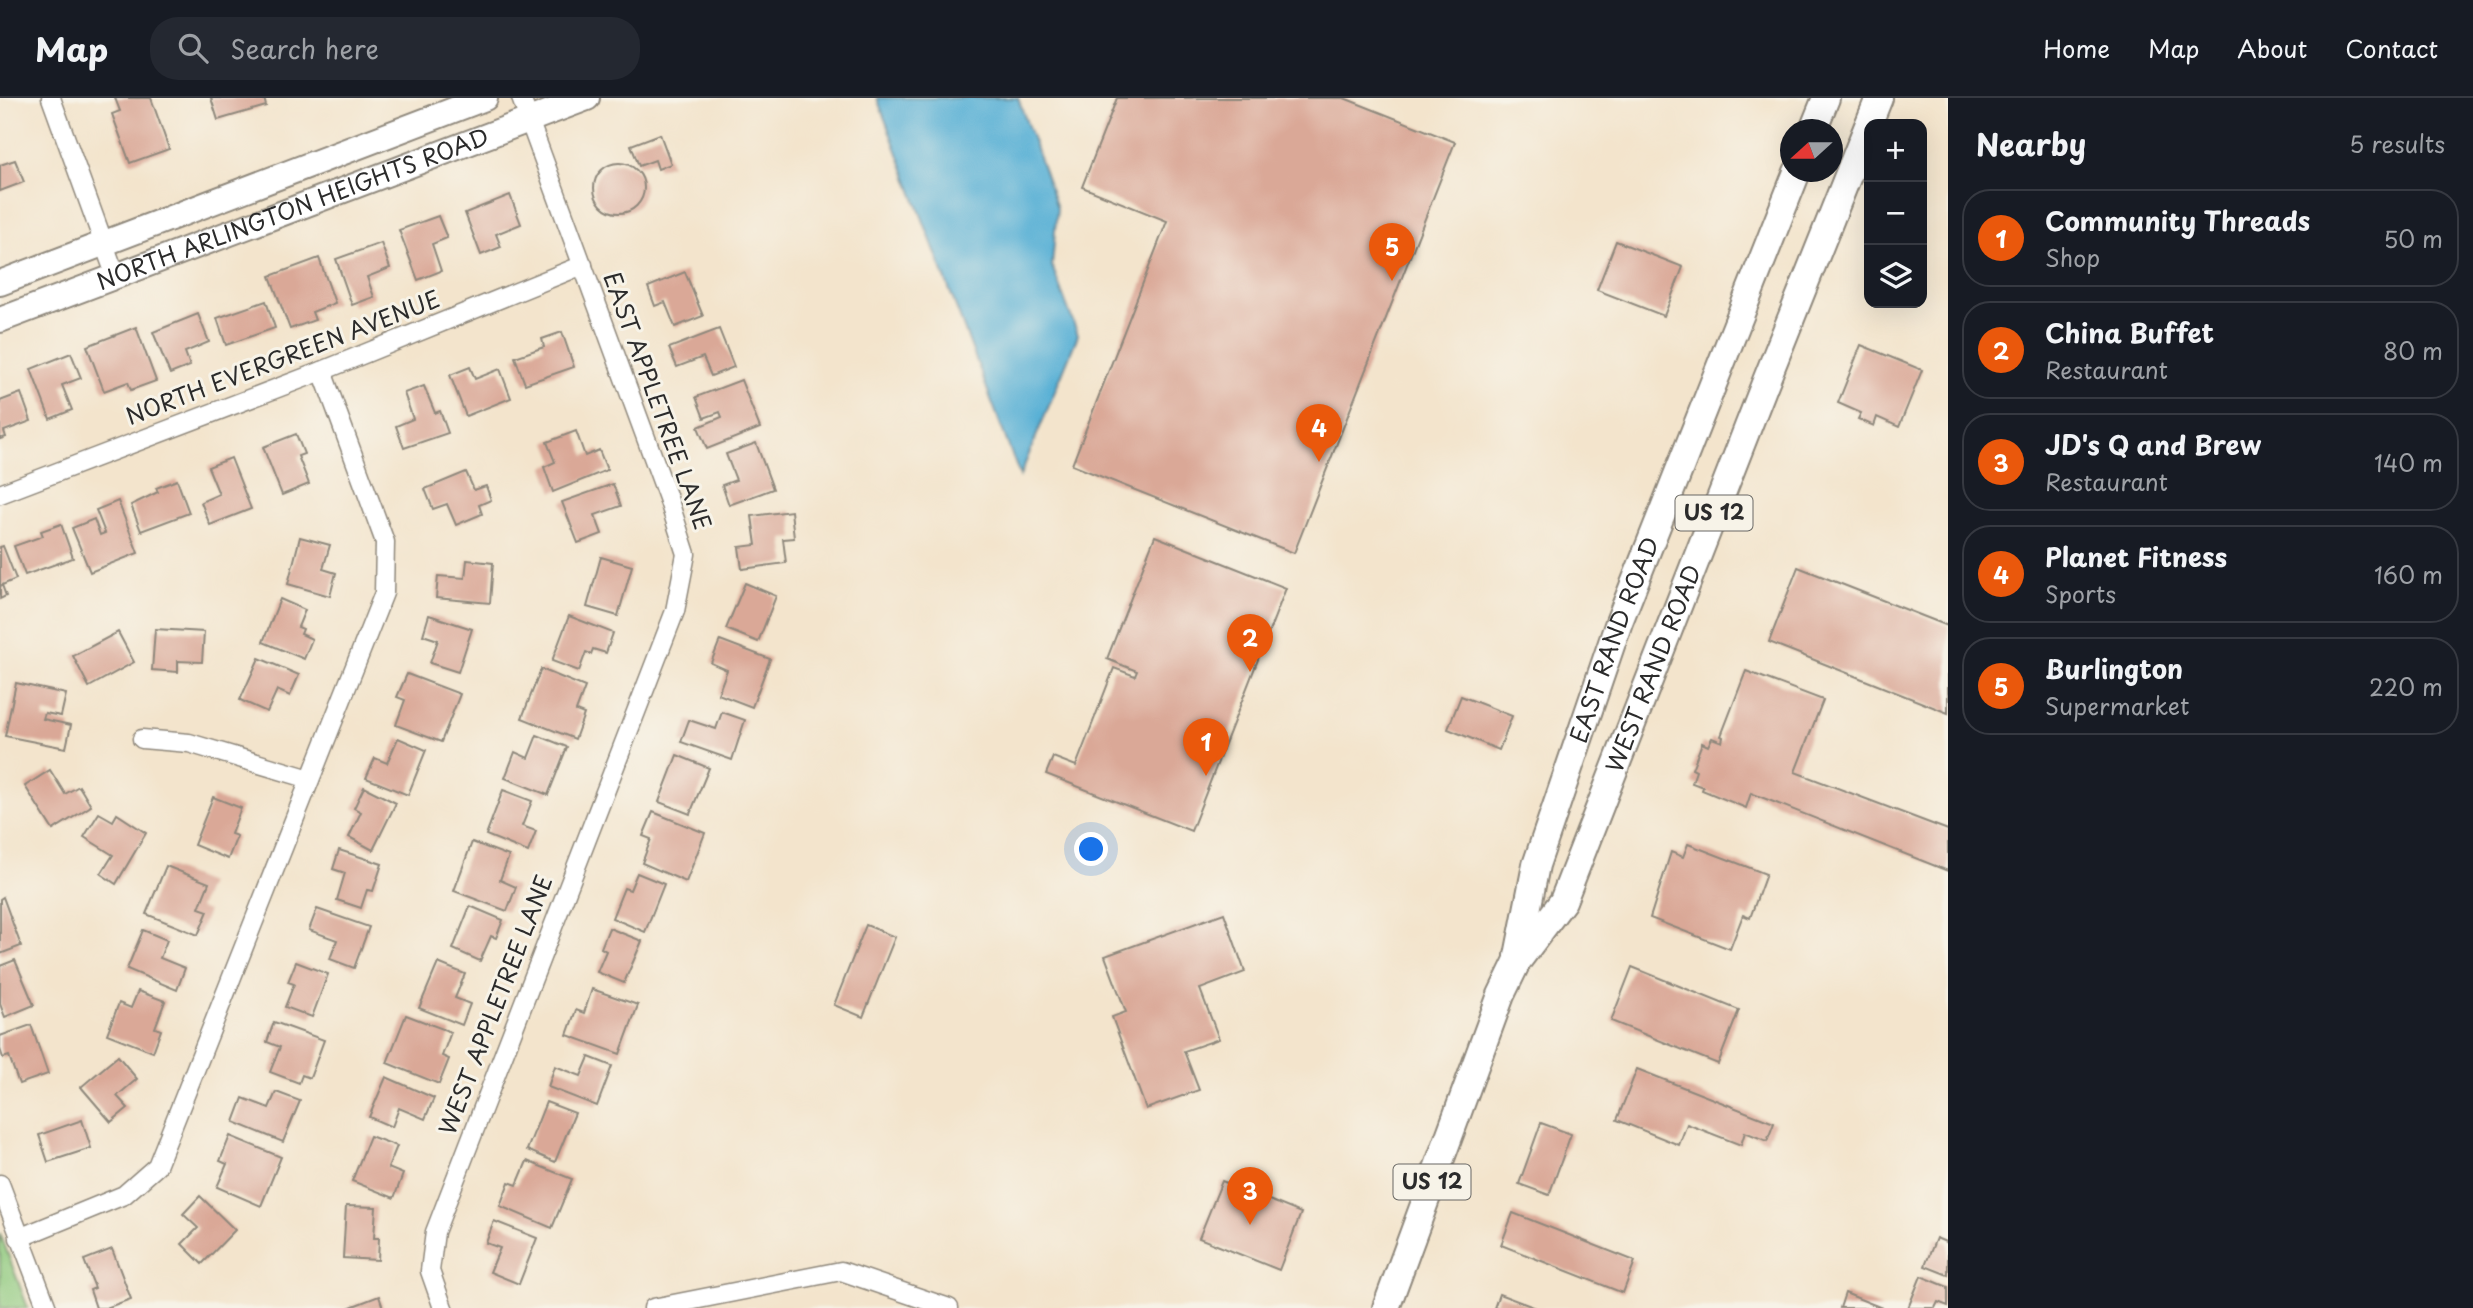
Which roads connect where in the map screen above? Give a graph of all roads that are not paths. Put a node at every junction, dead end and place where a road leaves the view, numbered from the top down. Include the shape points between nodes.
1 (51, 98) edge
2 (485, 98) edge
3 (587, 98) edge
4 (1826, 98) edge
5 (1880, 98) edge
6 (525, 109) edge
7 (1818, 119) edge
8 (1793, 182) edge
9 (103, 244) junction
10 (583, 265) junction
11 (116, 277) junction
12 (0, 283) edge
13 (0, 320) edge
14 (322, 372) junction
15 (0, 494) edge
16 (631, 723) joint
17 (142, 739) dead end
18 (310, 779) junction
19 (1517, 962) junction
20 (0, 1184) edge
21 (19, 1238) junction
22 (47, 1308) edge
23 (443, 1308) edge
24 (653, 1308) edge
25 (949, 1308) edge
26 (1386, 1308) edge

1 - 9 street
2 - 9 main road, NORTH ARLINGTON HEIGHTS ROAD
3 - 6 main road, NORTH ARLINGTON HEIGHTS ROAD
4 - 7 main road
5 - 19 main road, WEST RAND ROAD / US 12 via 1563,901
6 - 10 street, EAST APPLETREE LANE
6 - 11 main road, NORTH ARLINGTON HEIGHTS ROAD
8 - 19 main road, EAST RAND ROAD / US 12 via 1619,622 1536,865
9 - 11 street
9 - 12 main road, NORTH ARLINGTON HEIGHTS ROAD
10 - 14 street, NORTH EVERGREEN AVENUE
10 - 16 street, EAST APPLETREE LANE via 686,554 675,611
11 - 13 main road, NORTH ARLINGTON HEIGHTS ROAD
14 - 15 street, NORTH EVERGREEN AVENUE
14 - 18 street via 385,542 384,593
16 - 23 street, WEST APPLETREE LANE via 435,1232 430,1271
17 - 18 street via 190,743
18 - 21 street via 157,1166 124,1195
19 - 26 main road, US 12
20 - 21 street
21 - 22 street
24 - 25 street via 841,1271

